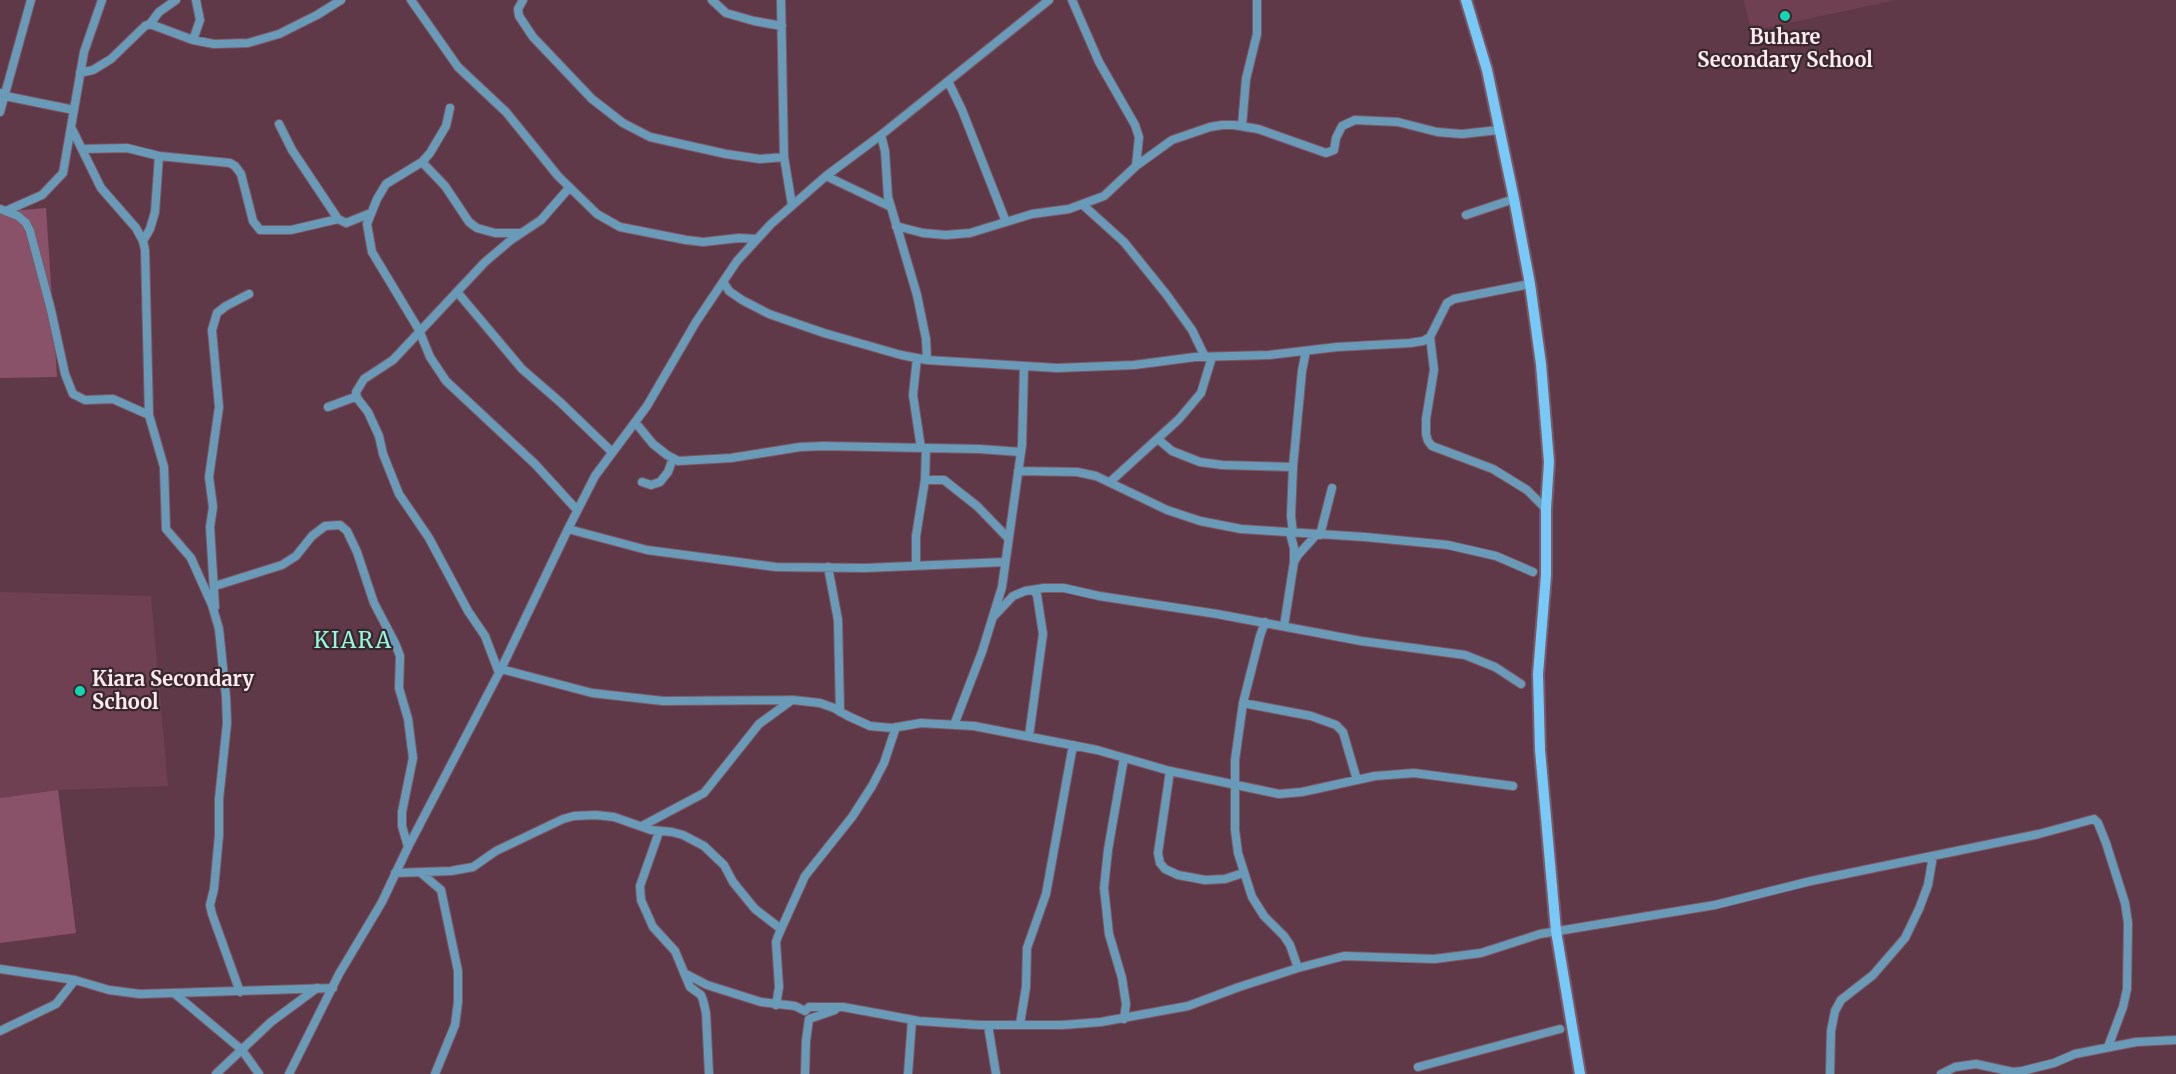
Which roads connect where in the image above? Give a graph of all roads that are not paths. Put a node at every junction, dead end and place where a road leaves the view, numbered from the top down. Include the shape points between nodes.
1 (31, 0) edge
2 (102, 0) edge
3 (176, 0) edge
4 (196, 0) edge
5 (341, 0) edge
6 (411, 0) edge
7 (523, 0) edge
8 (712, 0) edge
9 (782, 0) edge
10 (1049, 0) edge
11 (1072, 0) edge
12 (1257, 0) edge
13 (1466, 0) edge
14 (150, 24) junction
15 (782, 26) junction
16 (193, 40) junction
17 (80, 73) junction
18 (948, 81) junction
19 (3, 94) edge
20 (450, 108) dead end
21 (74, 110) junction
22 (0, 112) edge
23 (279, 124) dead end
24 (1242, 126) junction
25 (72, 129) junction
26 (1500, 130) junction
27 (881, 135) junction
28 (82, 149) junction
29 (159, 156) junction
30 (784, 157) junction
31 (422, 162) junction
32 (1136, 166) junction
33 (826, 176) junction
34 (569, 188) junction
35 (1514, 199) junction
36 (792, 205) junction
37 (1083, 205) junction
38 (891, 207) junction
39 (4, 209) edge
40 (371, 213) junction
41 (1467, 215) dead end
42 (338, 219) junction
43 (1006, 222) junction
44 (896, 226) junction
45 (524, 233) junction
46 (756, 239) junction
47 (144, 241) junction
48 (724, 283) junction
49 (1530, 284) junction
50 (458, 293) junction
51 (249, 294) dead end
52 (419, 330) junction
53 (1430, 337) junction
54 (1306, 351) junction
55 (1209, 357) junction
56 (917, 358) junction
57 (927, 360) junction
58 (1024, 366) junction
59 (356, 395) junction
60 (328, 407) dead end
61 (149, 415) junction
62 (635, 422) junction
63 (1159, 440) junction
64 (924, 448) junction
65 (612, 452) junction
66 (1021, 452) junction
67 (673, 458) junction
68 (1293, 467) junction
69 (1018, 471) junction
70 (925, 480) junction
71 (642, 482) dead end
72 (1110, 482) junction
73 (1332, 488) dead end
74 (1546, 509) junction
75 (577, 510) junction
76 (568, 529) junction
77 (1292, 533) junction
78 (1318, 535) junction
79 (1008, 538) junction
80 (1005, 562) junction
81 (1294, 562) junction
82 (916, 564) junction
83 (828, 567) junction
84 (1533, 572) dead end
85 (215, 586) junction
86 (1033, 590) junction
87 (215, 616) junction
88 (994, 616) junction
89 (1265, 622) junction
90 (1284, 627) junction
91 (500, 671) junction
92 (1521, 684) dead end
93 (793, 700) junction
94 (1243, 704) junction
95 (840, 712) junction
96 (954, 725) junction
97 (896, 727) junction
98 (1029, 736) junction
99 (1073, 745) junction
100 (1124, 758) junction
101 (1170, 771) junction
102 (1357, 780) junction
103 (1236, 785) junction
104 (1513, 786) dead end
105 (642, 826) junction
106 (659, 832) junction
107 (408, 847) junction
108 (1933, 856) junction
109 (395, 873) junction
110 (421, 873) junction
111 (1244, 873) junction
112 (781, 929) junction
113 (1556, 931) junction
114 (1298, 968) junction
115 (0, 969) edge
116 (684, 973) junction
117 (75, 980) junction
118 (318, 987) junction
119 (333, 988) junction
120 (240, 992) junction
121 (174, 993) junction
122 (776, 1005) junction
123 (843, 1007) junction
124 (1124, 1019) junction
125 (912, 1020) junction
126 (1020, 1024) junction
127 (988, 1025) junction
128 (1560, 1029) dead end
129 (0, 1031) edge
130 (2176, 1040) edge
131 (2108, 1047) junction
132 (242, 1050) junction
133 (1418, 1067) dead end
134 (2018, 1073) edge
135 (216, 1074) edge
136 (259, 1074) edge
137 (290, 1074) edge
138 (435, 1074) edge
139 (709, 1074) edge
140 (805, 1074) edge
141 (908, 1074) edge
142 (996, 1074) edge
143 (1580, 1074) edge
144 (1830, 1074) edge
145 (1941, 1074) edge

1 - 19 street
2 - 17 street
3 - 14 street
4 - 16 street via 200,20
5 - 16 street via 260,40 214,44
6 - 34 street via 458,67 506,112
7 - 30 street via 519,16 546,52 592,99 636,131 726,154 760,159
8 - 15 street via 726,13
9 - 15 street
10 - 18 street
11 - 32 street via 1099,62 1135,125 1139,137
12 - 24 street via 1257,34 1246,79
13 - 26 main road via 1488,70
14 - 16 street
14 - 17 street via 111,59
15 - 30 street
17 - 21 street
18 - 27 street
18 - 43 street
19 - 21 street
19 - 22 street
20 - 31 street via 439,140
21 - 25 street
23 - 42 street
24 - 26 street via 1326,153 1334,150 1342,126 1355,120 1398,122 1462,134
24 - 32 street via 1222,125 1193,132 1172,140
25 - 28 street
25 - 39 street via 61,176 42,195
26 - 35 main road
27 - 33 street
27 - 38 street
28 - 29 street via 127,148
28 - 47 street via 101,188
29 - 42 street via 235,166 260,231 291,230
29 - 47 street via 156,212
30 - 36 street
31 - 40 street via 386,184
31 - 45 street via 477,228 495,233
32 - 37 street via 1104,196
33 - 36 street
33 - 38 street
34 - 45 street
34 - 46 street via 597,214 620,227 703,242
35 - 41 street
35 - 49 main road
36 - 46 street
37 - 43 street
37 - 55 street via 1124,242 1167,294
38 - 44 street
39 - 61 street via 26,223 33,239 73,394 85,400 112,399
40 - 42 street via 346,223
40 - 52 street via 367,224 372,252
43 - 44 street via 970,233 946,235
44 - 57 street via 917,296
45 - 50 street via 498,250
46 - 48 street via 736,261
47 - 61 street
48 - 56 street via 736,296 769,314
48 - 62 street
49 - 53 street via 1454,299 1447,303
49 - 74 main road via 1549,462
50 - 52 street
50 - 65 street via 522,369
51 - 85 street via 217,313 212,330 219,407 209,477
52 - 59 street via 393,360 364,379
52 - 75 street via 446,381 535,464
53 - 54 street via 1402,345
53 - 74 street via 1434,370 1426,419 1428,441 1501,474 1527,490
54 - 55 street
54 - 68 street
55 - 58 street via 1134,365
55 - 63 street via 1201,393
56 - 57 street
56 - 64 street via 913,395
57 - 58 street
58 - 66 street
59 - 60 street
59 - 91 street via 375,428 399,494 485,636
61 - 87 street via 164,467 166,529 191,558
62 - 65 street
62 - 67 street via 653,444
63 - 68 street via 1172,451 1200,462
63 - 72 street
64 - 66 street
64 - 67 street via 800,447 690,462
64 - 70 street
65 - 75 street
66 - 69 street
67 - 71 street via 660,482
68 - 77 street
69 - 72 street via 1077,472
69 - 79 street
70 - 79 street via 944,480
70 - 82 street
72 - 77 street via 1167,510 1200,521
73 - 78 street
74 - 113 main road via 1538,685
75 - 76 street
76 - 83 street via 647,550 776,567
76 - 91 street
77 - 78 street
77 - 81 street
78 - 81 street
78 - 84 street via 1448,545 1496,556
79 - 80 street
80 - 82 street
80 - 88 street
81 - 90 street
82 - 83 street
83 - 95 street via 838,620
85 - 87 street
85 - 107 street via 282,565 326,526 340,525 347,531 374,603 400,656 399,688 413,758 402,812
86 - 88 street via 1013,596
86 - 89 street via 1064,588
86 - 98 street via 1043,634
87 - 120 street via 227,723 210,905
88 - 96 street
89 - 90 street
89 - 94 street
90 - 92 street via 1465,656 1496,667
91 - 93 street via 592,693 663,701
91 - 107 street
93 - 95 street via 820,703
93 - 105 street via 759,724 704,793
94 - 102 street via 1311,716 1336,725 1343,732
94 - 103 street via 1235,760
95 - 97 street via 870,726
96 - 97 street via 921,723
96 - 98 street
97 - 112 street via 872,786 805,876
98 - 99 street
99 - 100 street
99 - 126 street via 1046,894 1027,948
100 - 101 street
100 - 124 street via 1104,888 1109,934 1126,1004
101 - 103 street
101 - 111 street via 1158,853 1160,863 1179,875 1205,880
102 - 103 street via 1279,794
102 - 104 street via 1414,773
103 - 111 street via 1235,830
105 - 106 street
105 - 110 street via 596,814 574,816 531,833 473,867
106 - 112 street via 683,835 704,846 724,865 755,909
106 - 116 street via 640,891 653,927 675,951
107 - 109 street
108 - 113 street via 1715,904
108 - 131 street via 2090,819 2098,823 2126,903 2128,923 2127,989
108 - 144 street via 1928,885 1905,938 1873,975 1841,1000 1835,1011
109 - 110 street
109 - 119 street
110 - 138 street via 441,890 458,971 455,1025
111 - 114 street via 1258,908 1290,945
112 - 122 street via 776,942
113 - 114 street via 1457,957 1344,956
113 - 143 main road
114 - 124 street via 1188,1006
115 - 117 street
116 - 122 street via 707,985
116 - 139 street via 690,987 704,1000
117 - 121 street via 140,994
117 - 129 street via 56,1004
118 - 119 street
118 - 120 street
118 - 132 street via 271,1022
119 - 137 street
120 - 121 street
121 - 132 street
122 - 123 street via 805,1011 809,1007
123 - 125 street
123 - 140 street via 809,1019
124 - 126 street via 1062,1025
125 - 127 street
125 - 141 street
126 - 127 street
127 - 142 street
128 - 133 street
130 - 131 street
131 - 134 street
132 - 135 street
132 - 136 street
134 - 145 street via 1976,1064

